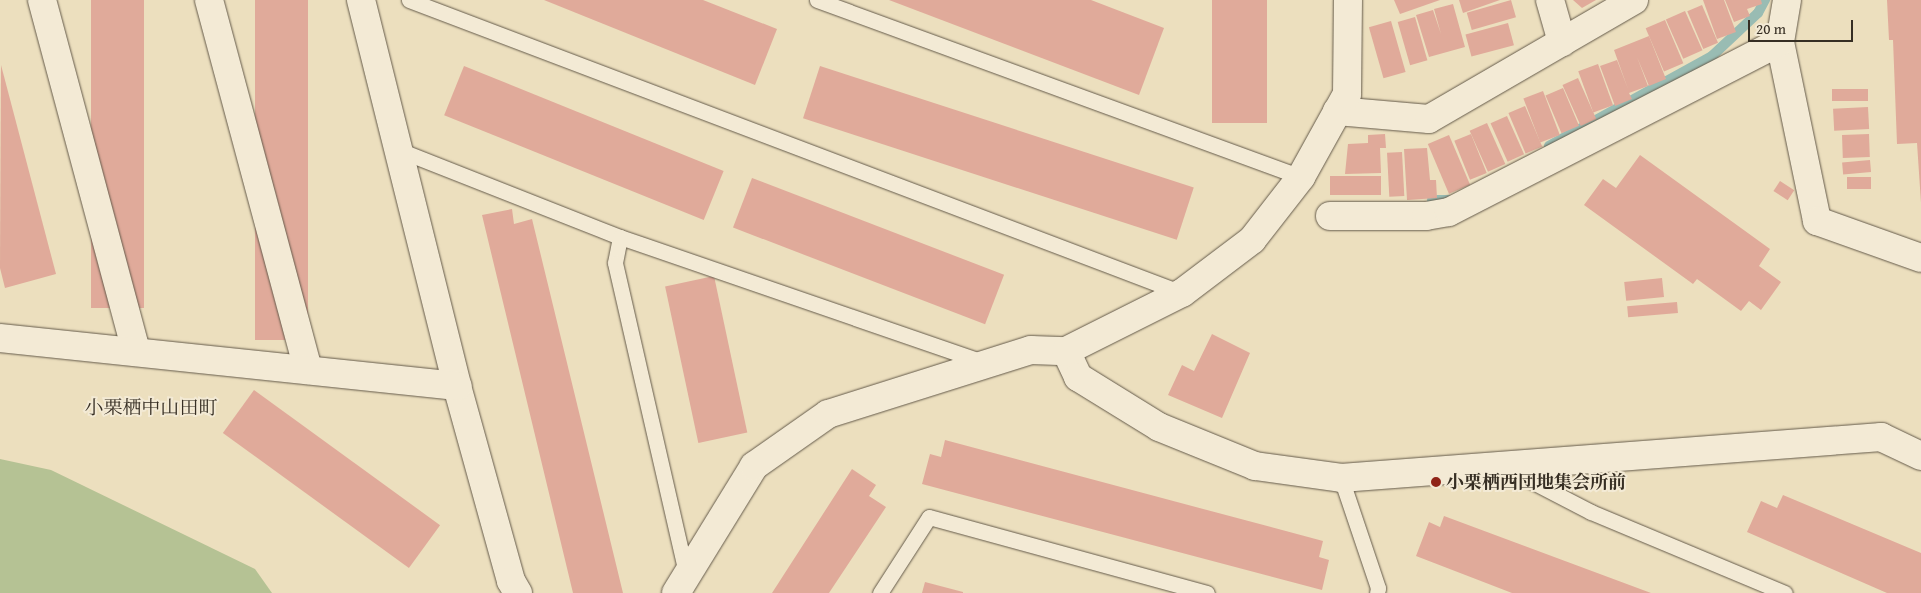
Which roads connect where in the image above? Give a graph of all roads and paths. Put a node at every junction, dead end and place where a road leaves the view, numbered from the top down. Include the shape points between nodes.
1 (42, 0) edge
2 (209, 0) edge
3 (361, 0) edge
4 (409, 0) edge
5 (817, 0) edge
6 (1348, 0) edge
7 (1550, 0) edge
8 (1634, 0) edge
9 (1787, 0) edge
10 (1562, 42) junction
11 (1780, 42) junction
12 (1337, 111) junction
13 (399, 150) junction
14 (1301, 177) junction
15 (1330, 216) dead end
16 (620, 237) junction
17 (1916, 253) edge
18 (1182, 293) junction
19 (0, 338) edge
20 (1066, 350) junction
21 (136, 352) junction
22 (988, 364) junction
23 (308, 370) junction
24 (457, 386) junction
25 (1921, 456) edge
26 (1502, 466) junction
27 (1342, 478) junction
28 (681, 583) edge
29 (1382, 591) edge
30 (518, 593) edge
31 (880, 593) edge
32 (1207, 593) edge
33 (1785, 593) edge

1 - 21 street
2 - 23 street
3 - 13 street
4 - 18 lane
5 - 14 lane
6 - 12 street via 1347,94
7 - 10 street
8 - 10 street
9 - 11 street
10 - 12 street via 1429,119
11 - 15 street via 1449,212 1426,216
11 - 17 street via 1817,222
12 - 14 street
13 - 16 lane
13 - 24 street
14 - 18 street via 1252,240
16 - 22 lane
16 - 28 lane via 615,263
18 - 20 street
19 - 21 street
20 - 22 street via 1031,350
20 - 27 street via 1078,377 1159,427 1255,466
21 - 23 street
22 - 28 street via 828,414 754,466
23 - 24 street
24 - 30 street via 511,581
25 - 26 street via 1881,437
26 - 27 street
26 - 33 lane via 1591,512
27 - 29 lane
31 - 32 lane via 929,517

